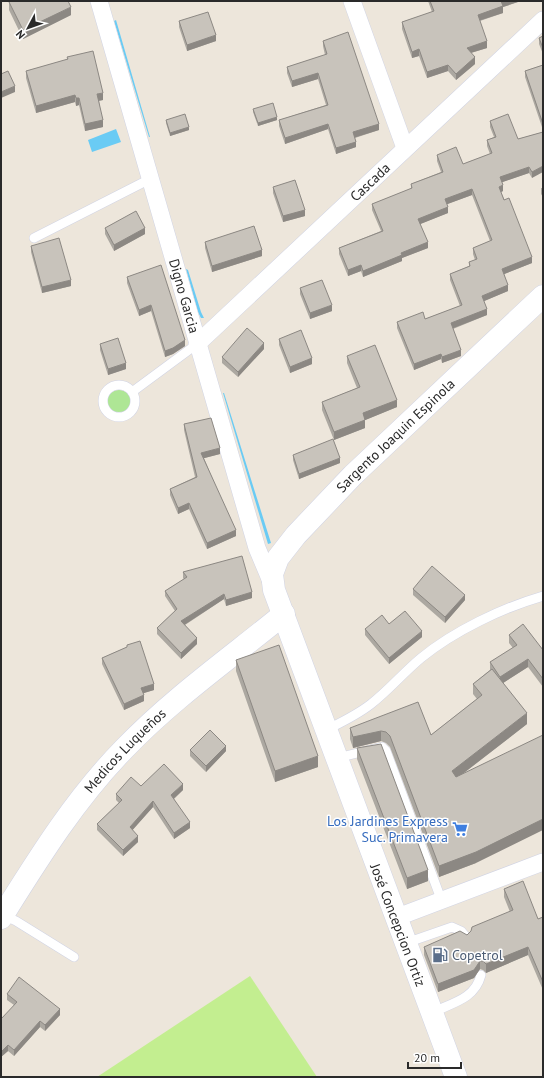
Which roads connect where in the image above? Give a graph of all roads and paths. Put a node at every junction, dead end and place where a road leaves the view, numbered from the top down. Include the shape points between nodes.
1 (99, 1) edge
2 (352, 1) edge
3 (543, 20) edge
4 (405, 148) junction
5 (150, 179) junction
6 (34, 238) dead end
7 (543, 296) edge
8 (198, 344) junction
9 (132, 392) dead end
10 (274, 590) junction
11 (543, 596) edge
12 (284, 614) junction
13 (326, 730) junction
14 (337, 758) junction
15 (543, 862) edge
16 (441, 899) junction
17 (2, 916) edge
18 (395, 918) junction
19 (466, 937) edge
20 (405, 943) junction
21 (74, 957) dead end
22 (481, 975) dead end
23 (431, 1013) junction
24 (456, 1077) edge

1 - 5 street, Digno Garcia
2 - 4 street
3 - 4 street, Cascada
4 - 8 street, Cascada
5 - 6 lane
5 - 8 street, Digno Garcia
7 - 10 street, Sargento Joaquin Espinola via 353,475 296,535 278,558 272,574
8 - 9 lane
8 - 10 street, Digno Garcia via 258,548
10 - 12 street, José Concepcion Ortiz
11 - 13 lane via 448,638 421,658 372,704 351,719
12 - 13 street, José Concepcion Ortiz
12 - 17 street, Medicos Luqueños via 163,712 124,749 85,793 49,842
13 - 14 street, José Concepcion Ortiz
14 - 16 lane via 382,748 386,751
14 - 18 street, José Concepcion Ortiz
15 - 16 street
16 - 18 street
17 - 21 lane via 16,921
18 - 20 street, José Concepcion Ortiz
19 - 20 lane via 452,927
20 - 23 street, José Concepcion Ortiz
22 - 23 lane via 478,986 471,994
23 - 24 street, José Concepcion Ortiz

